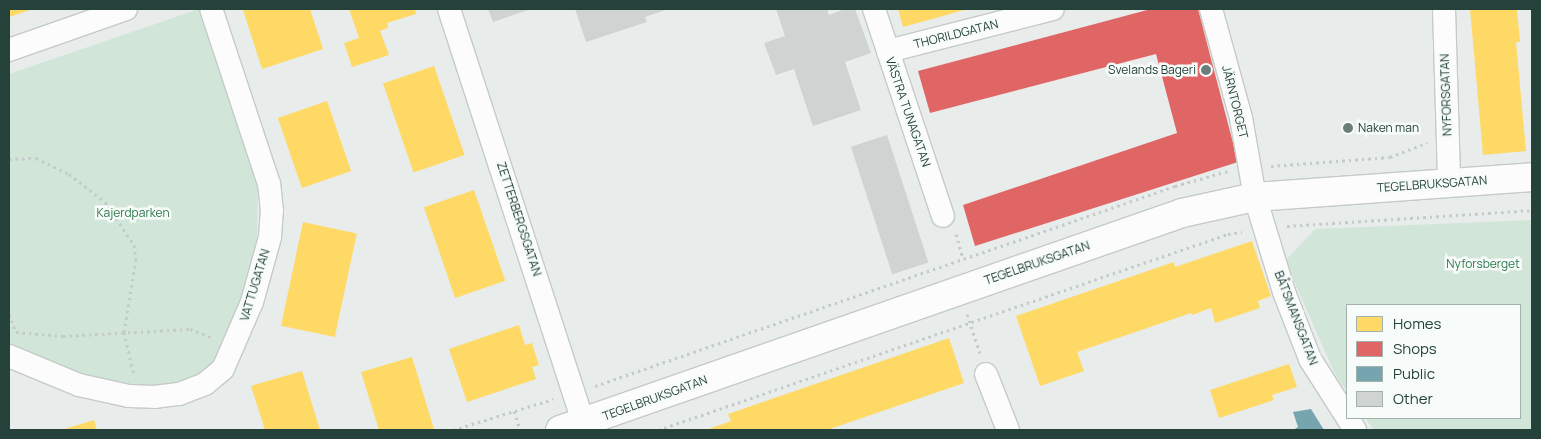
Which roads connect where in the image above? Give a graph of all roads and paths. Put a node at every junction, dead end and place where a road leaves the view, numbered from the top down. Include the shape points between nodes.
1 (126, 9) edge
2 (211, 9) edge
3 (450, 9) edge
4 (874, 9) edge
5 (1054, 9) edge
6 (1211, 9) edge
7 (1444, 9) edge
8 (9, 50) edge
9 (888, 51) junction
10 (9, 160) edge
11 (1532, 177) edge
12 (1449, 182) junction
13 (1255, 197) junction
14 (1532, 210) edge
15 (943, 216) dead end
16 (1264, 227) junction
17 (950, 263) dead end
18 (959, 290) junction
19 (9, 314) edge
20 (970, 323) junction
21 (16, 332) junction
22 (124, 332) junction
23 (9, 337) edge
24 (232, 350) junction
25 (9, 356) edge
26 (986, 374) joint
27 (139, 396) junction
28 (514, 411) dead end
29 (1346, 416) edge
30 (1348, 419) edge
31 (586, 426) edge
32 (520, 430) edge
33 (560, 430) edge
34 (658, 430) edge
35 (1008, 430) edge
36 (1355, 430) edge

1 - 8 street
2 - 24 street, VATTUGATAN via 269,184 272,211 270,237 252,302
3 - 31 street, ZETTERBERGSGATAN
4 - 9 street, VÄSTRA TUNAGATAN
5 - 9 street, THORILDGATAN
6 - 13 street, JÄRNTORGET via 1241,118
7 - 12 street, NYFORSGATAN
9 - 15 street, VÄSTRA TUNAGATAN
10 - 22 path via 36,158 69,174 105,202 120,222 134,245 136,259
11 - 12 street, TEGELBRUKSGATAN
12 - 13 street, TEGELBRUKSGATAN
13 - 16 street, BÅTSMANSGATAN
13 - 18 street, TEGELBRUKSGATAN via 1182,213
14 - 16 path
16 - 20 path via 1228,234
16 - 29 street, BÅTSMANSGATAN via 1284,292 1310,359
17 - 18 path
18 - 20 path
18 - 31 street, TEGELBRUKSGATAN
19 - 21 path
20 - 26 path
20 - 34 path
21 - 22 path via 62,336
21 - 23 path
22 - 24 path via 190,329 207,334
22 - 27 path
24 - 27 street, VATTUGATAN via 223,369 204,384 179,394
25 - 27 street, VATTUGATAN via 79,386
26 - 35 street
28 - 32 path
30 - 36 street, BÅTSMANSGATAN
31 - 33 street, TEGELBRUKSGATAN

